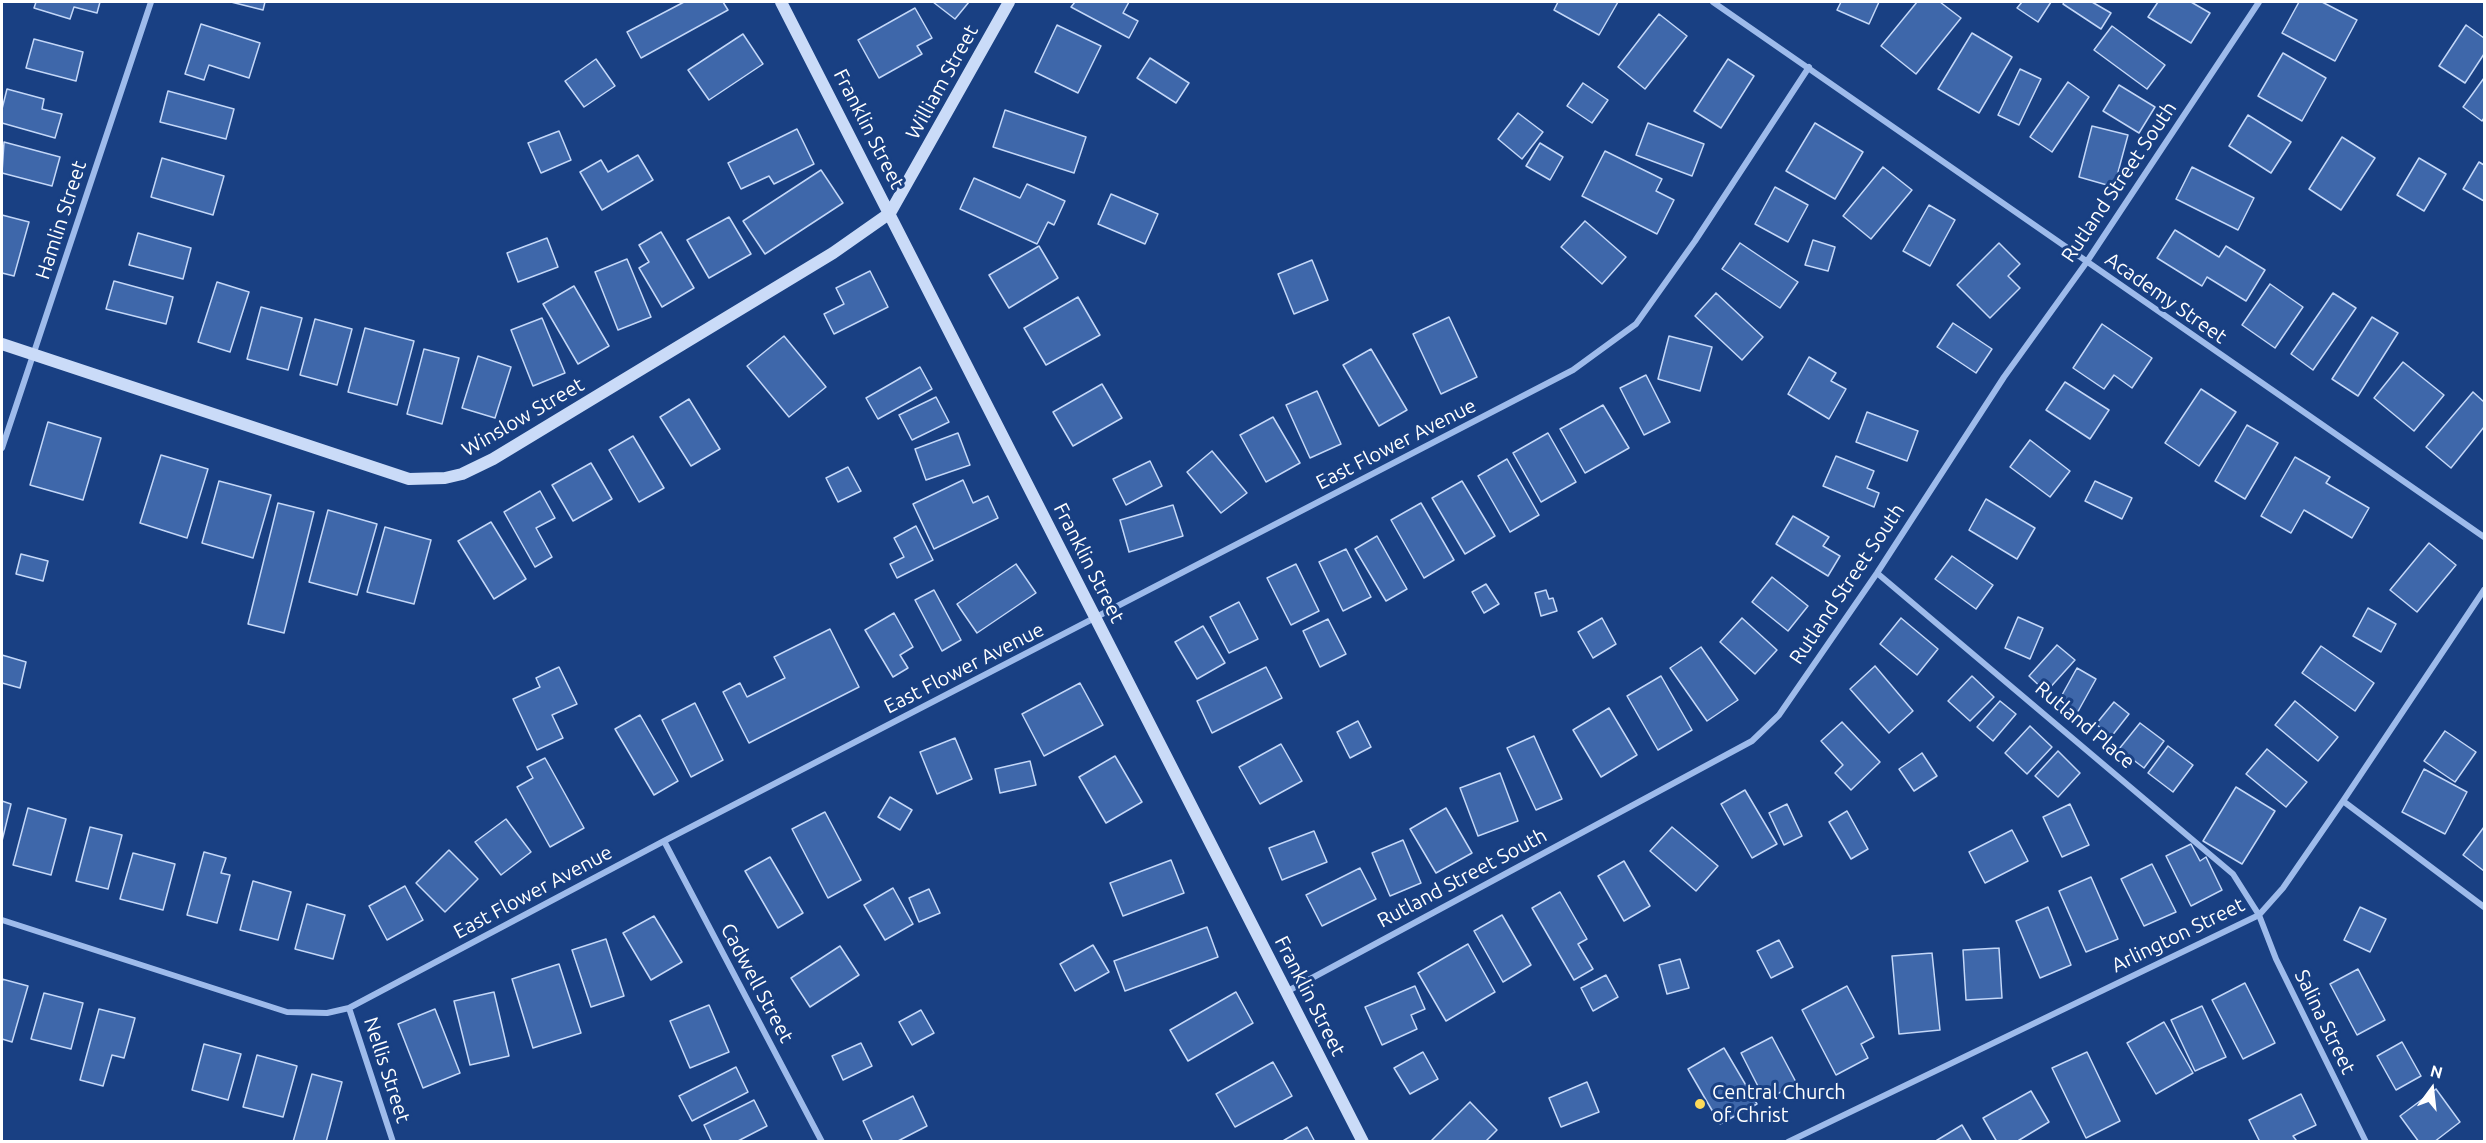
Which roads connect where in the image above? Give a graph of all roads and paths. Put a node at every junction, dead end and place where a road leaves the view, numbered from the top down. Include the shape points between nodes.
1 (151, 2) edge
2 (781, 2) edge
3 (1008, 2) edge
4 (1713, 2) edge
5 (2259, 2) edge
6 (1809, 67) junction
7 (890, 213) junction
8 (2086, 263) junction
9 (2, 344) edge
10 (34, 354) junction
11 (2, 448) edge
12 (2484, 537) edge
13 (1877, 573) junction
14 (2484, 590) edge
15 (1095, 619) junction
16 (2343, 801) junction
17 (664, 841) junction
18 (2484, 907) edge
19 (2259, 915) junction
20 (2, 920) edge
21 (1286, 992) junction
22 (350, 1008) junction
23 (393, 1142) edge
24 (822, 1142) edge
25 (1363, 1142) edge
26 (1788, 1142) edge
27 (2366, 1142) edge

1 - 10 street, Hamlin Street
2 - 7 street, Franklin Street
3 - 7 street, William Street
4 - 6 street, Academy Street
5 - 8 street, Rutland Street South
6 - 8 street, Academy Street
6 - 15 street, East Flower Avenue via 1636,324 1573,370
7 - 10 street, Winslow Street via 833,253 503,453 462,474 445,478 409,479
7 - 15 street, Franklin Street
8 - 12 street, Academy Street
8 - 13 street, Rutland Street South via 2004,377
9 - 10 street, Winslow Street
10 - 11 street, Hamlin Street
13 - 19 street, Rutland Place via 2233,874
13 - 21 street, Rutland Street South via 1779,715 1752,741
14 - 16 street, Arlington Street
15 - 17 street, East Flower Avenue
15 - 21 street, Franklin Street
16 - 18 street
16 - 19 street, Arlington Street via 2283,888
17 - 22 street, East Flower Avenue
17 - 24 street, Cadwell Street
19 - 26 street, Arlington Street
19 - 27 street, Salina Street via 2276,959
20 - 22 street, East Flower Avenue via 287,1012 327,1013
21 - 25 street, Franklin Street
22 - 23 street, Nellis Street

